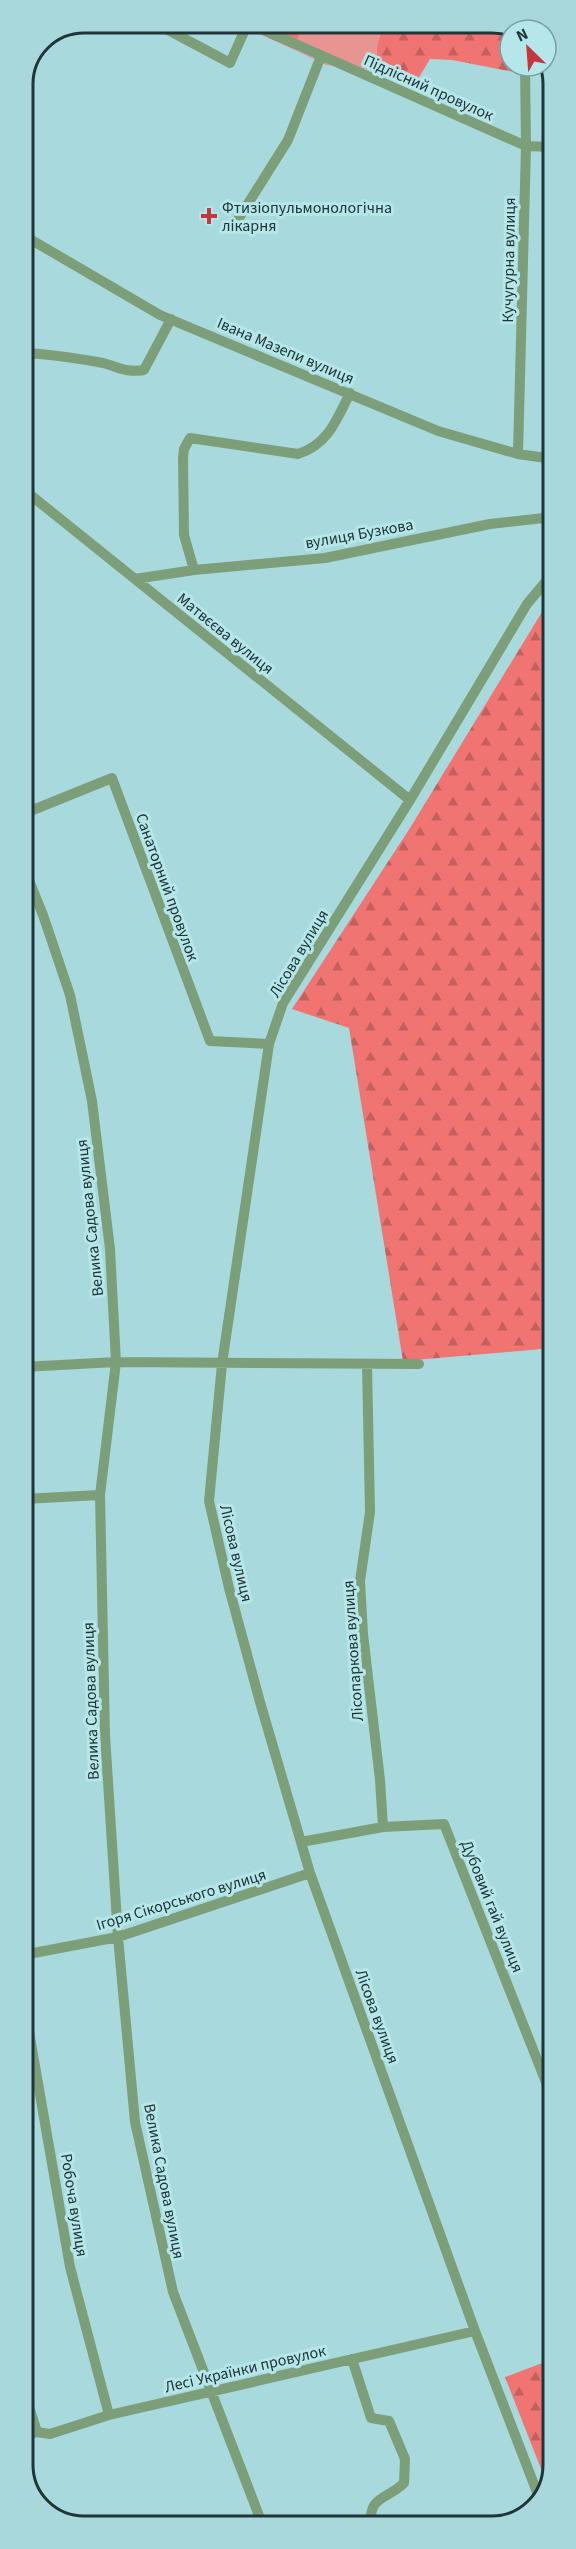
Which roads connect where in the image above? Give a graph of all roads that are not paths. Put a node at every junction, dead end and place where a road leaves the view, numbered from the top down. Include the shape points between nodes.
1 (174, 33) edge
2 (244, 33) edge
3 (270, 33) edge
4 (321, 56) junction
5 (525, 78) edge
6 (526, 146) junction
7 (543, 147) edge
8 (232, 229) dead end
9 (33, 241) edge
10 (171, 319) junction
11 (33, 353) edge
12 (350, 393) junction
13 (518, 454) junction
14 (543, 458) edge
15 (33, 497) edge
16 (543, 518) edge
17 (194, 570) junction
18 (135, 579) junction
19 (543, 585) edge
20 (410, 800) junction
21 (33, 810) edge
22 (33, 891) edge
23 (269, 1044) junction
24 (116, 1362) junction
25 (222, 1364) junction
26 (367, 1364) junction
27 (419, 1364) dead end
28 (33, 1366) edge
29 (100, 1495) junction
30 (33, 1498) edge
31 (383, 1827) junction
32 (301, 1842) junction
33 (310, 1873) junction
34 (118, 1937) junction
35 (33, 1953) edge
36 (33, 2054) edge
37 (543, 2075) edge
38 (474, 2331) junction
39 (352, 2359) junction
40 (210, 2392) junction
41 (109, 2415) junction
42 (33, 2419) edge
43 (37, 2432) junction
44 (33, 2433) edge
45 (536, 2490) edge
46 (259, 2516) edge
47 (369, 2516) edge

1 - 2 street, Підлісний провулок via 230,63
3 - 4 street, Підлісний провулок
4 - 6 street, Підлісний провулок
4 - 8 street via 288,140
5 - 6 street, Кучугурна вулиця
6 - 7 street, Підлісний провулок
6 - 13 street, Кучугурна вулиця
9 - 10 street, Івана Мазепи вулиця
10 - 11 street via 144,370 131,373 76,358
10 - 12 street, Івана Мазепи вулиця
12 - 13 street, Івана Мазепи вулиця via 438,431
12 - 17 street via 331,432 311,451 298,454 190,438 183,458 183,535
13 - 14 street, Івана Мазепи вулиця
15 - 18 street, Матвєєва вулиця
16 - 17 street, вулиця Бузкова via 490,524 325,558
17 - 18 street, вулиця Бузкова
18 - 20 street, Матвєєва вулиця
19 - 20 street, Лісова вулиця via 527,604
20 - 23 street, Лісова вулиця via 283,1003
21 - 23 street, Санаторний провулок via 112,778 210,1041
22 - 24 street, Велика Садова вулиця via 70,995 92,1101 110,1249
23 - 25 street, Лісова вулиця
24 - 25 street
24 - 28 street
24 - 29 street, Велика Садова вулиця
25 - 26 street
25 - 32 street, Лісова вулиця via 209,1502 229,1588
26 - 27 street
26 - 31 street, Лісопаркова вулиця via 370,1512 360,1581
29 - 30 street
29 - 34 street, Велика Садова вулиця via 105,1735
31 - 32 street
31 - 37 street, Дубовий гай вулиця via 444,1824
32 - 33 street, Лісова вулиця
33 - 34 street, Ігоря Сікорського вулиця
33 - 38 street, Лісова вулиця
34 - 35 street, Ігоря Сікорського вулиця
34 - 40 street, Велика Садова вулиця via 135,2122 173,2292
36 - 41 street, Робоча вулиця via 70,2267
38 - 39 street, Лесі Українки провулок
38 - 45 street, Лісова вулиця
39 - 40 street, Лесі Українки провулок
39 - 47 street via 371,2418 389,2421 405,2459 404,2483 396,2491 379,2497
40 - 41 street, Лесі Українки провулок
40 - 46 street, Велика Садова вулиця
41 - 43 street, Лесі Українки провулок via 50,2434
42 - 43 street
43 - 44 street, Лесі Українки провулок

